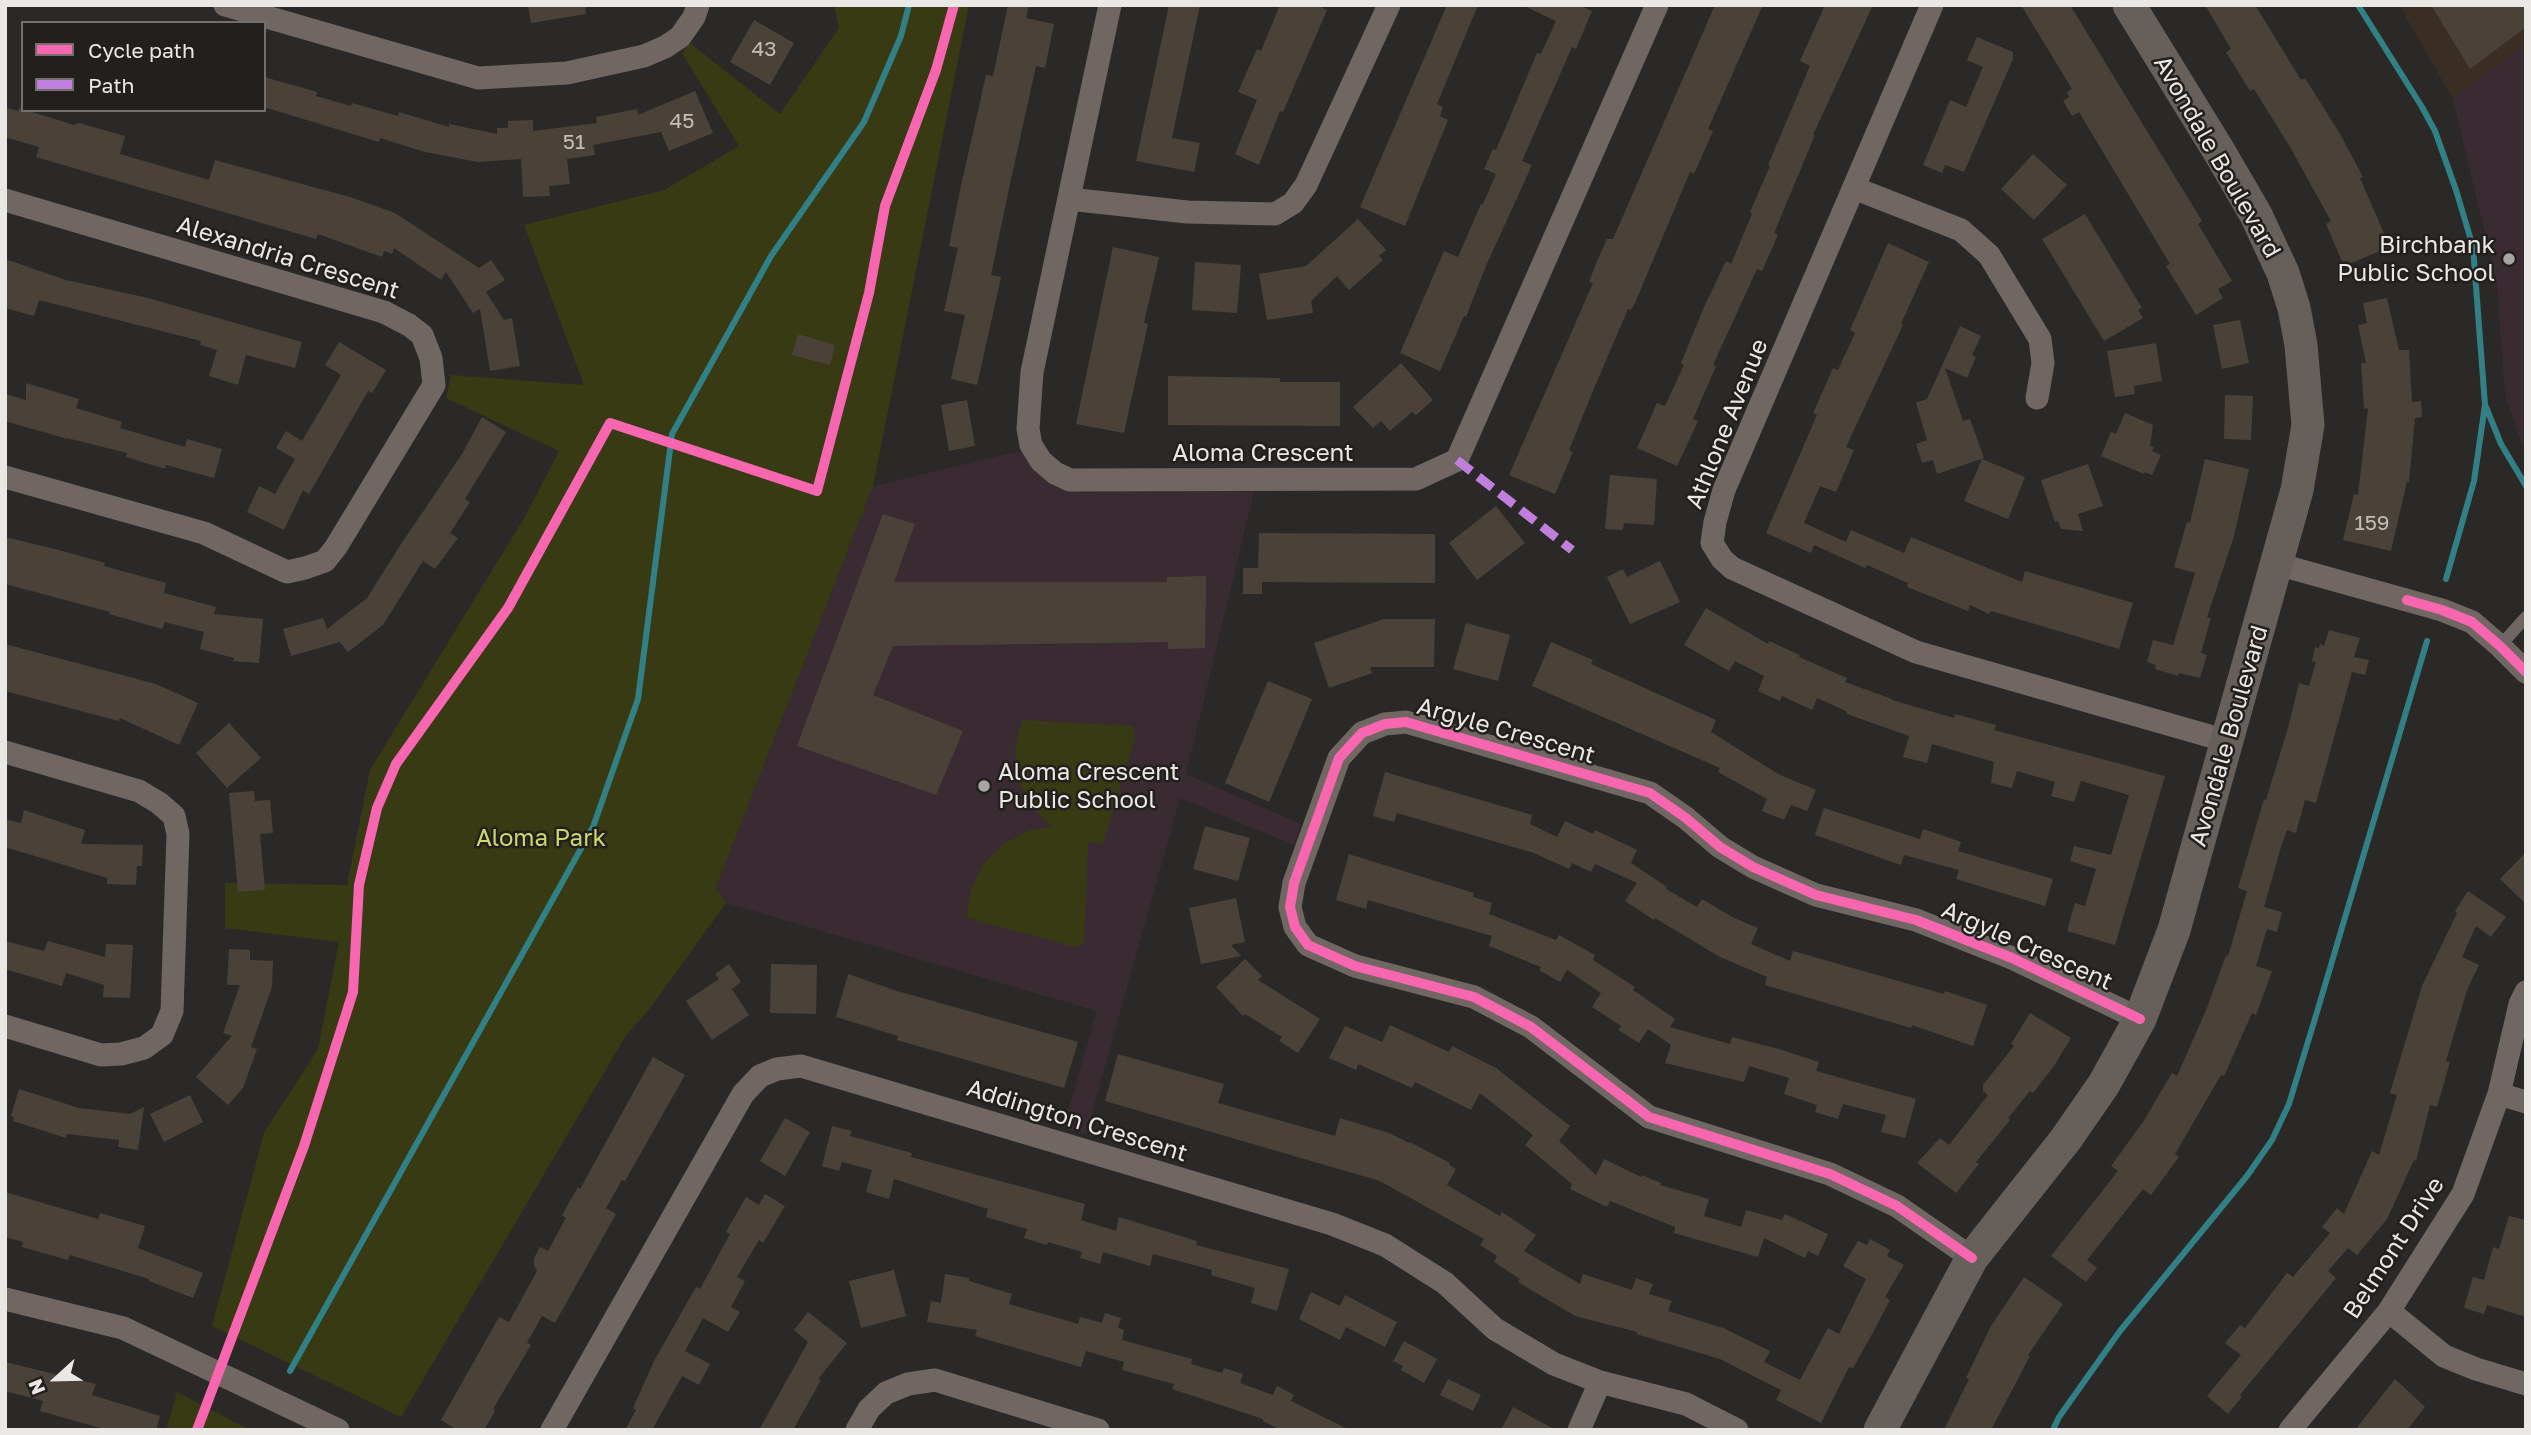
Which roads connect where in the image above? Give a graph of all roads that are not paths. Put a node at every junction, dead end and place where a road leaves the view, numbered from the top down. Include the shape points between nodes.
1 (225, 5) edge
2 (698, 5) edge
3 (1110, 5) edge
4 (1390, 5) edge
5 (1657, 5) edge
6 (1932, 5) edge
7 (2129, 5) edge
8 (1854, 188) junction
9 (1069, 199) junction
10 (5, 201) edge
11 (2037, 398) dead end
12 (5, 477) edge
13 (2277, 564) junction
14 (2526, 617) edge
15 (2500, 646) junction
16 (2526, 672) edge
17 (2227, 741) junction
18 (5, 752) edge
19 (2526, 992) edge
20 (2140, 1019) junction
21 (5, 1026) edge
22 (2499, 1094) junction
23 (2526, 1102) edge
24 (1972, 1258) junction
25 (5, 1299) edge
26 (2389, 1311) junction
27 (1600, 1382) junction
28 (2526, 1384) edge
29 (338, 1430) edge
30 (552, 1430) edge
31 (857, 1430) edge
32 (1098, 1430) edge
33 (1579, 1430) edge
34 (1737, 1430) edge
35 (1880, 1430) edge
36 (2290, 1430) edge

1 - 2 street via 478,78 567,73 645,56 680,37
3 - 9 street, Aloma Crescent
4 - 9 street via 1306,185 1293,203 1275,214 1187,212
5 - 9 street, Aloma Crescent via 1457,460 1416,479 1070,480 1055,473 1031,445 1028,429 1032,372
6 - 8 street, Athlone Avenue
7 - 13 street, Avondale Boulevard via 2256,215 2294,308 2308,425
8 - 11 street via 1961,230 1989,255 2040,339 2043,363
8 - 17 street, Athlone Avenue via 1724,490 1712,543 1722,559 1732,568 1916,652
10 - 12 street, Alexandria Crescent via 384,312 422,335 434,385 325,561 287,572 204,533
13 - 15 street via 2442,610 2472,622
13 - 17 street, Avondale Boulevard
14 - 15 lane
15 - 16 street
17 - 20 street, Avondale Boulevard via 2174,930
18 - 21 street via 139,791 174,816 178,834 172,1011 162,1035 144,1048 102,1055
19 - 22 street, Belmont Drive
20 - 24 street, Avondale Boulevard via 2097,1095
20 - 24 street, Argyle Crescent via 2012,958 1916,920 1816,895 1753,867 1650,793 1406,722 1362,733 1339,758 1294,883 1290,907 1295,927 1308,945 1355,966 1474,998 1531,1027 1649,1117 1830,1174 1897,1206
22 - 23 street
22 - 26 street, Belmont Drive via 2463,1194
24 - 35 street, Avondale Boulevard
25 - 29 street via 123,1328
26 - 28 street via 2444,1356
26 - 36 street, Belmont Drive
27 - 30 street, Addington Crescent via 1554,1364 1495,1329 1445,1283 1385,1245 1332,1224 801,1066 760,1076 743,1094
27 - 33 street
27 - 34 street, Addington Crescent via 1686,1404
31 - 32 street via 869,1409 886,1393 935,1380

